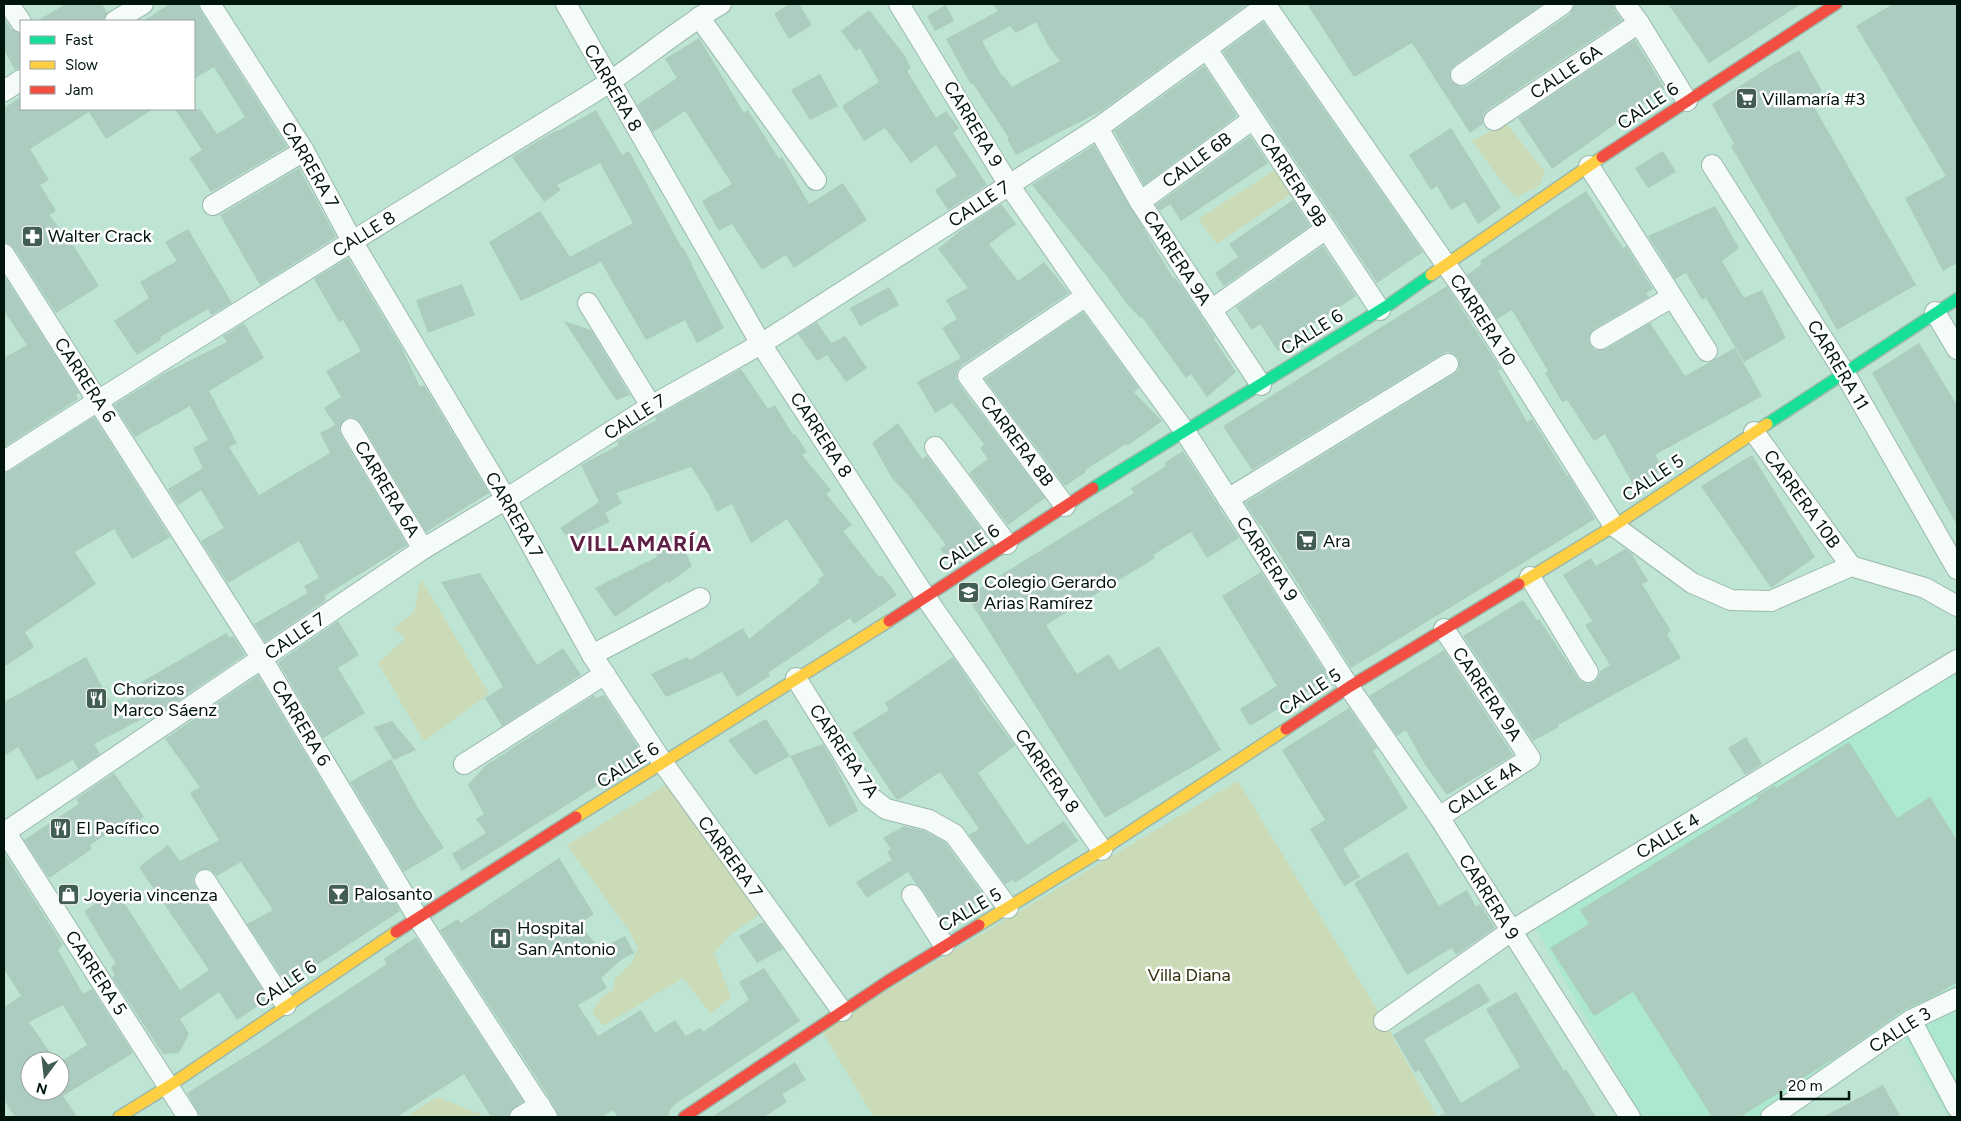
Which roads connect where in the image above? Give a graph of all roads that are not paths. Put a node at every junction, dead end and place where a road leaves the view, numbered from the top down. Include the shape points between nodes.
1 (8, 4) edge
2 (143, 4) edge
3 (210, 4) edge
4 (566, 4) edge
5 (721, 4) edge
6 (899, 4) edge
7 (1266, 4) edge
8 (1563, 4) edge
9 (1625, 4) edge
10 (1836, 4) edge
11 (699, 17) junction
12 (117, 20) edge
13 (20, 21) edge
14 (1639, 23) junction
15 (1207, 49) junction
16 (1461, 75) dead end
17 (20, 81) edge
18 (610, 82) junction
19 (4, 92) edge
20 (1687, 101) junction
21 (1253, 119) junction
22 (1494, 120) dead end
23 (1098, 128) junction
24 (304, 151) junction
25 (1712, 165) dead end
26 (1589, 166) junction
27 (816, 180) dead end
28 (1009, 185) junction
29 (1140, 202) junction
30 (213, 205) dead end
31 (1326, 228) junction
32 (352, 241) junction
33 (4, 254) edge
34 (1448, 266) junction
35 (1086, 296) junction
36 (1672, 297) junction
37 (1957, 299) edge
38 (588, 303) dead end
39 (1211, 310) junction
40 (1380, 310) junction
41 (1936, 312) junction
42 (1600, 339) dead end
43 (761, 344) junction
44 (1957, 349) edge
45 (1707, 351) dead end
46 (1448, 364) dead end
47 (1844, 372) junction
48 (1261, 385) junction
49 (98, 400) junction
50 (651, 406) junction
51 (351, 429) dead end
52 (1754, 432) junction
53 (1186, 433) junction
54 (935, 447) dead end
55 (4, 461) edge
56 (506, 499) junction
57 (1228, 499) junction
58 (1066, 506) junction
59 (1614, 526) junction
60 (1007, 544) junction
61 (423, 549) junction
62 (1851, 566) junction
63 (1957, 569) edge
64 (1530, 577) junction
65 (700, 598) dead end
66 (926, 598) junction
67 (1957, 606) edge
68 (1444, 629) junction
69 (592, 655) junction
70 (262, 659) junction
71 (1957, 660) edge
72 (1588, 672) dead end
73 (605, 674) junction
74 (796, 678) junction
75 (1348, 687) junction
76 (1530, 758) joint
77 (663, 763) junction
78 (464, 764) dead end
79 (1439, 817) junction
80 (4, 832) edge
81 (1102, 850) junction
82 (205, 880) dead end
83 (912, 895) dead end
84 (1008, 908) junction
85 (418, 918) junction
86 (1511, 931) junction
87 (944, 945) junction
88 (1957, 998) edge
89 (286, 1005) junction
90 (842, 1011) junction
91 (1911, 1020) junction
92 (1384, 1021) dead end
93 (169, 1086) junction
94 (1957, 1107) edge
95 (543, 1111) edge
96 (119, 1117) edge
97 (188, 1117) edge
98 (520, 1117) edge
99 (684, 1117) edge
100 (1630, 1117) edge
101 (1771, 1117) edge

1 - 13 street
2 - 12 street
3 - 24 street, CARRERA 7
4 - 18 street, CARRERA 8
5 - 11 street, CALLE 8
6 - 28 street, CARRERA 9
7 - 15 street, CALLE 7
7 - 34 street, CARRERA 10
8 - 16 street
9 - 14 street
10 - 20 main road, CALLE 6
11 - 18 street, CALLE 8
11 - 27 street
14 - 20 street
14 - 22 street, CALLE 6A
15 - 21 street, CARRERA 9B
15 - 23 street, CALLE 7
17 - 19 street
18 - 32 street, CALLE 8
18 - 43 street, CARRERA 8
20 - 26 main road, CALLE 6
21 - 29 street, CALLE 6B
21 - 31 street, CARRERA 9B
23 - 28 street, CALLE 7
23 - 29 street, CARRERA 9A
24 - 30 street
24 - 32 street, CARRERA 7
25 - 47 street, CARRERA 11
26 - 34 main road, CALLE 6
26 - 36 street
28 - 35 street, CARRERA 9
28 - 43 street, CALLE 7
29 - 39 street, CARRERA 9A
31 - 39 street
31 - 40 street, CARRERA 9B
32 - 49 street, CALLE 8
32 - 56 street, CARRERA 7
33 - 49 street, CARRERA 6
34 - 40 main road, CALLE 6
34 - 59 street, CARRERA 10
35 - 53 street, CARRERA 9
35 - 58 street, CARRERA 8B via 968,376
36 - 42 street
36 - 45 street
37 - 41 main road, CALLE 5
38 - 50 street
39 - 48 street, CARRERA 9A
40 - 48 main road, CALLE 6
41 - 44 street
41 - 47 main road, CALLE 5
43 - 50 street, CALLE 7
43 - 66 street, CARRERA 8
46 - 57 street
47 - 52 main road, CALLE 5
47 - 63 street, CARRERA 11
48 - 53 main road, CALLE 6
49 - 55 street, CALLE 8
49 - 70 street, CARRERA 6
50 - 56 street, CALLE 7
51 - 61 street, CARRERA 6A
52 - 59 main road, CALLE 5
52 - 62 street, CARRERA 10B
53 - 57 street, CARRERA 9
53 - 58 main road, CALLE 6
54 - 60 street
56 - 61 street, CALLE 7
56 - 69 street, CARRERA 7
57 - 75 street, CARRERA 9
58 - 60 main road, CALLE 6
59 - 62 street, CARRERA 10 via 1692,583 1731,600 1771,601
59 - 64 main road, CALLE 5
60 - 66 main road, CALLE 6
61 - 70 street, CALLE 7
62 - 67 street via 1925,588
64 - 68 main road, CALLE 5
64 - 72 street
65 - 69 street
66 - 74 main road, CALLE 6
66 - 81 street, CARRERA 8
68 - 75 main road, CALLE 5
68 - 76 street, CARRERA 9A
69 - 73 street, CARRERA 7
70 - 80 street, CALLE 7
70 - 85 street, CARRERA 6
71 - 86 street, CALLE 4
73 - 77 street, CARRERA 7
73 - 78 street
74 - 77 main road, CALLE 6
74 - 84 street, CARRERA 7A via 869,796 886,809 929,820 954,834
75 - 79 street, CARRERA 9
75 - 81 main road, CALLE 5
76 - 79 street, CALLE 4A
77 - 85 main road, CALLE 6
77 - 90 street, CARRERA 7
79 - 86 street, CARRERA 9
80 - 93 street, CARRERA 5
81 - 84 main road, CALLE 5
82 - 89 street
83 - 87 street
84 - 87 main road, CALLE 5
85 - 89 main road, CALLE 6
85 - 95 street, CARRERA 6
86 - 92 street, CALLE 4
86 - 100 street, CARRERA 9
87 - 90 main road, CALLE 5
88 - 91 street, CALLE 3
89 - 93 main road, CALLE 6
90 - 99 main road, CALLE 5
91 - 94 street
91 - 101 street, CALLE 3
93 - 96 main road, CALLE 6
93 - 97 street, CARRERA 5
95 - 98 street

